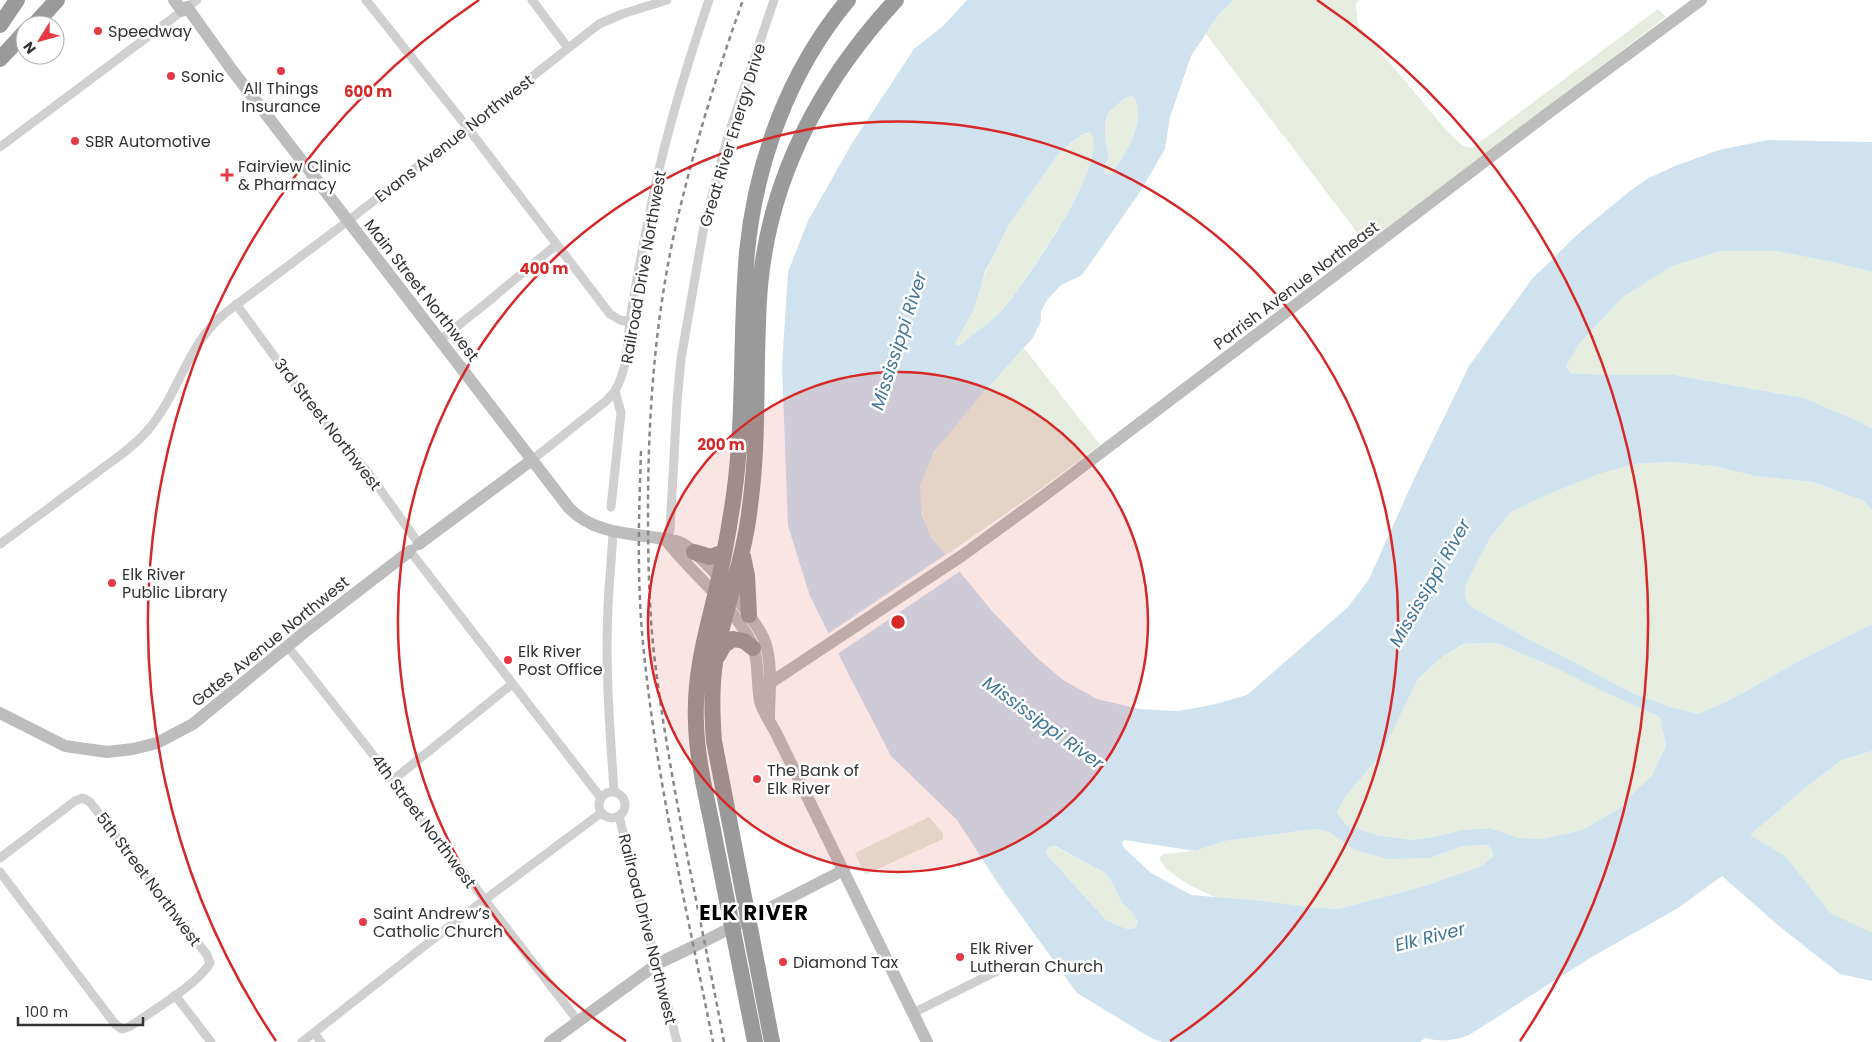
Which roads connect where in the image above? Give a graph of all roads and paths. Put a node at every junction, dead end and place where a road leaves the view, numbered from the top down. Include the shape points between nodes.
1 (17, 0) edge
2 (51, 0) edge
3 (57, 0) edge
4 (174, 0) edge
5 (366, 0) edge
6 (532, 0) edge
7 (667, 0) edge
8 (709, 0) edge
9 (774, 0) edge
10 (848, 0) edge
11 (896, 0) edge
12 (1700, 0) edge
13 (190, 4) edge
14 (40, 15) edge
15 (42, 15) edge
16 (0, 25) edge
17 (15, 43) edge
18 (568, 48) junction
19 (0, 59) edge
20 (467, 128) junction
21 (0, 147) edge
22 (348, 221) junction
23 (556, 244) junction
24 (236, 304) junction
25 (630, 322) junction
26 (440, 340) junction
27 (615, 391) junction
28 (532, 460) junction
29 (611, 507) dead end
30 (613, 531) junction
31 (666, 540) junction
32 (0, 544) edge
33 (415, 547) junction
34 (694, 552) junction
35 (724, 552) junction
36 (742, 552) junction
37 (723, 593) junction
38 (749, 615) junction
39 (288, 647) junction
40 (754, 648) junction
41 (768, 657) junction
42 (715, 662) junction
43 (790, 670) junction
44 (764, 683) junction
45 (512, 684) junction
46 (0, 713) edge
47 (393, 780) junction
48 (614, 792) junction
49 (601, 798) junction
50 (601, 813) junction
51 (619, 816) junction
52 (0, 858) edge
53 (844, 870) junction
54 (0, 872) edge
55 (484, 900) junction
56 (748, 919) junction
57 (732, 927) junction
58 (657, 964) junction
59 (1005, 967) dead end
60 (175, 995) junction
61 (913, 1013) junction
62 (578, 1021) junction
63 (314, 1033) junction
64 (211, 1042) edge
65 (302, 1042) edge
66 (321, 1042) edge
67 (550, 1042) edge
68 (677, 1042) edge
69 (755, 1042) edge
70 (772, 1042) edge
71 (927, 1042) edge

1 - 16 highway
2 - 14 highway
3 - 15 highway
4 - 13 main road, Main Street Northwest
5 - 20 street
6 - 18 street
7 - 18 street, Evans Avenue Northwest via 612,18
8 - 25 street, Railroad Drive Northwest via 657,179
9 - 31 street, Great River Energy Drive via 728,136 704,226 681,359 670,530
10 - 35 highway via 821,37 791,89 756,191 747,254 737,473
11 - 36 highway via 854,49 813,111 790,162 770,222 760,284 753,482
12 - 43 main road, Parrish Avenue Northeast via 963,555
13 - 21 street
13 - 22 main road, Main Street Northwest via 222,58
17 - 19 highway
18 - 20 street, Evans Avenue Northwest
20 - 22 street, Evans Avenue Northwest
20 - 23 street
22 - 24 street, Evans Avenue Northwest
22 - 26 main road, Main Street Northwest
23 - 25 street via 610,314
23 - 26 street
24 - 32 street, Evans Avenue Northwest via 203,335 147,432
24 - 33 street, 3rd Street Northwest via 316,413 367,471
25 - 27 street, Railroad Drive Northwest via 626,364
26 - 28 main road, Main Street Northwest
27 - 28 street, Gates Avenue Northwest
27 - 29 street via 621,413
28 - 30 main road, Main Street Northwest via 575,514 598,528
28 - 33 main road, Gates Avenue Northwest
30 - 31 main road, Main Street Northwest
30 - 48 street via 607,646
31 - 34 main road, Main Street Northwest via 675,540
31 - 37 main road, Main Street Northwest via 676,553
33 - 39 main road, Gates Avenue Northwest
33 - 45 street, 3rd Street Northwest
34 - 35 highway via 710,557
34 - 37 main road, Main Street Northwest
35 - 37 highway
36 - 37 highway
36 - 38 highway via 748,576
37 - 38 main road, Main Street Northwest
37 - 40 main road, Main Street Northwest
37 - 42 highway
37 - 57 highway via 699,658 696,725 699,757
38 - 41 main road, Main Street Northwest via 765,642
39 - 46 main road, Gates Avenue Northwest via 193,724 169,738 145,746 107,752 65,746
39 - 47 street, 4th Street Northwest
40 - 42 highway via 733,639 724,645
40 - 44 main road, Main Street Northwest
41 - 43 main road via 775,665
41 - 44 main road, Main Street Northwest
42 - 56 highway via 712,691 714,742
43 - 44 main road, Parrish Avenue Northeast
44 - 53 main road, Main Street Northwest via 760,703
45 - 47 street
45 - 49 street, 3rd Street Northwest
47 - 55 street, 4th Street Northwest
48 - 49 street
48 - 51 street via 620,794 626,805
49 - 50 street
50 - 51 street via 610,818
50 - 55 street
51 - 58 street, Railroad Drive Northwest
52 - 60 street, 5th Street Northwest via 75,801 83,798 90,802 207,955 210,963 206,971
53 - 56 main road
53 - 61 main road, Main Street Northwest
54 - 60 street via 122,1029
55 - 62 street, 4th Street Northwest
55 - 63 street
56 - 57 main road
56 - 70 highway
57 - 58 main road
57 - 69 highway
58 - 62 main road
58 - 68 street, Railroad Drive Northwest
59 - 61 street
60 - 64 street
61 - 71 main road, Main Street Northwest
62 - 67 main road
63 - 65 street
63 - 66 street

